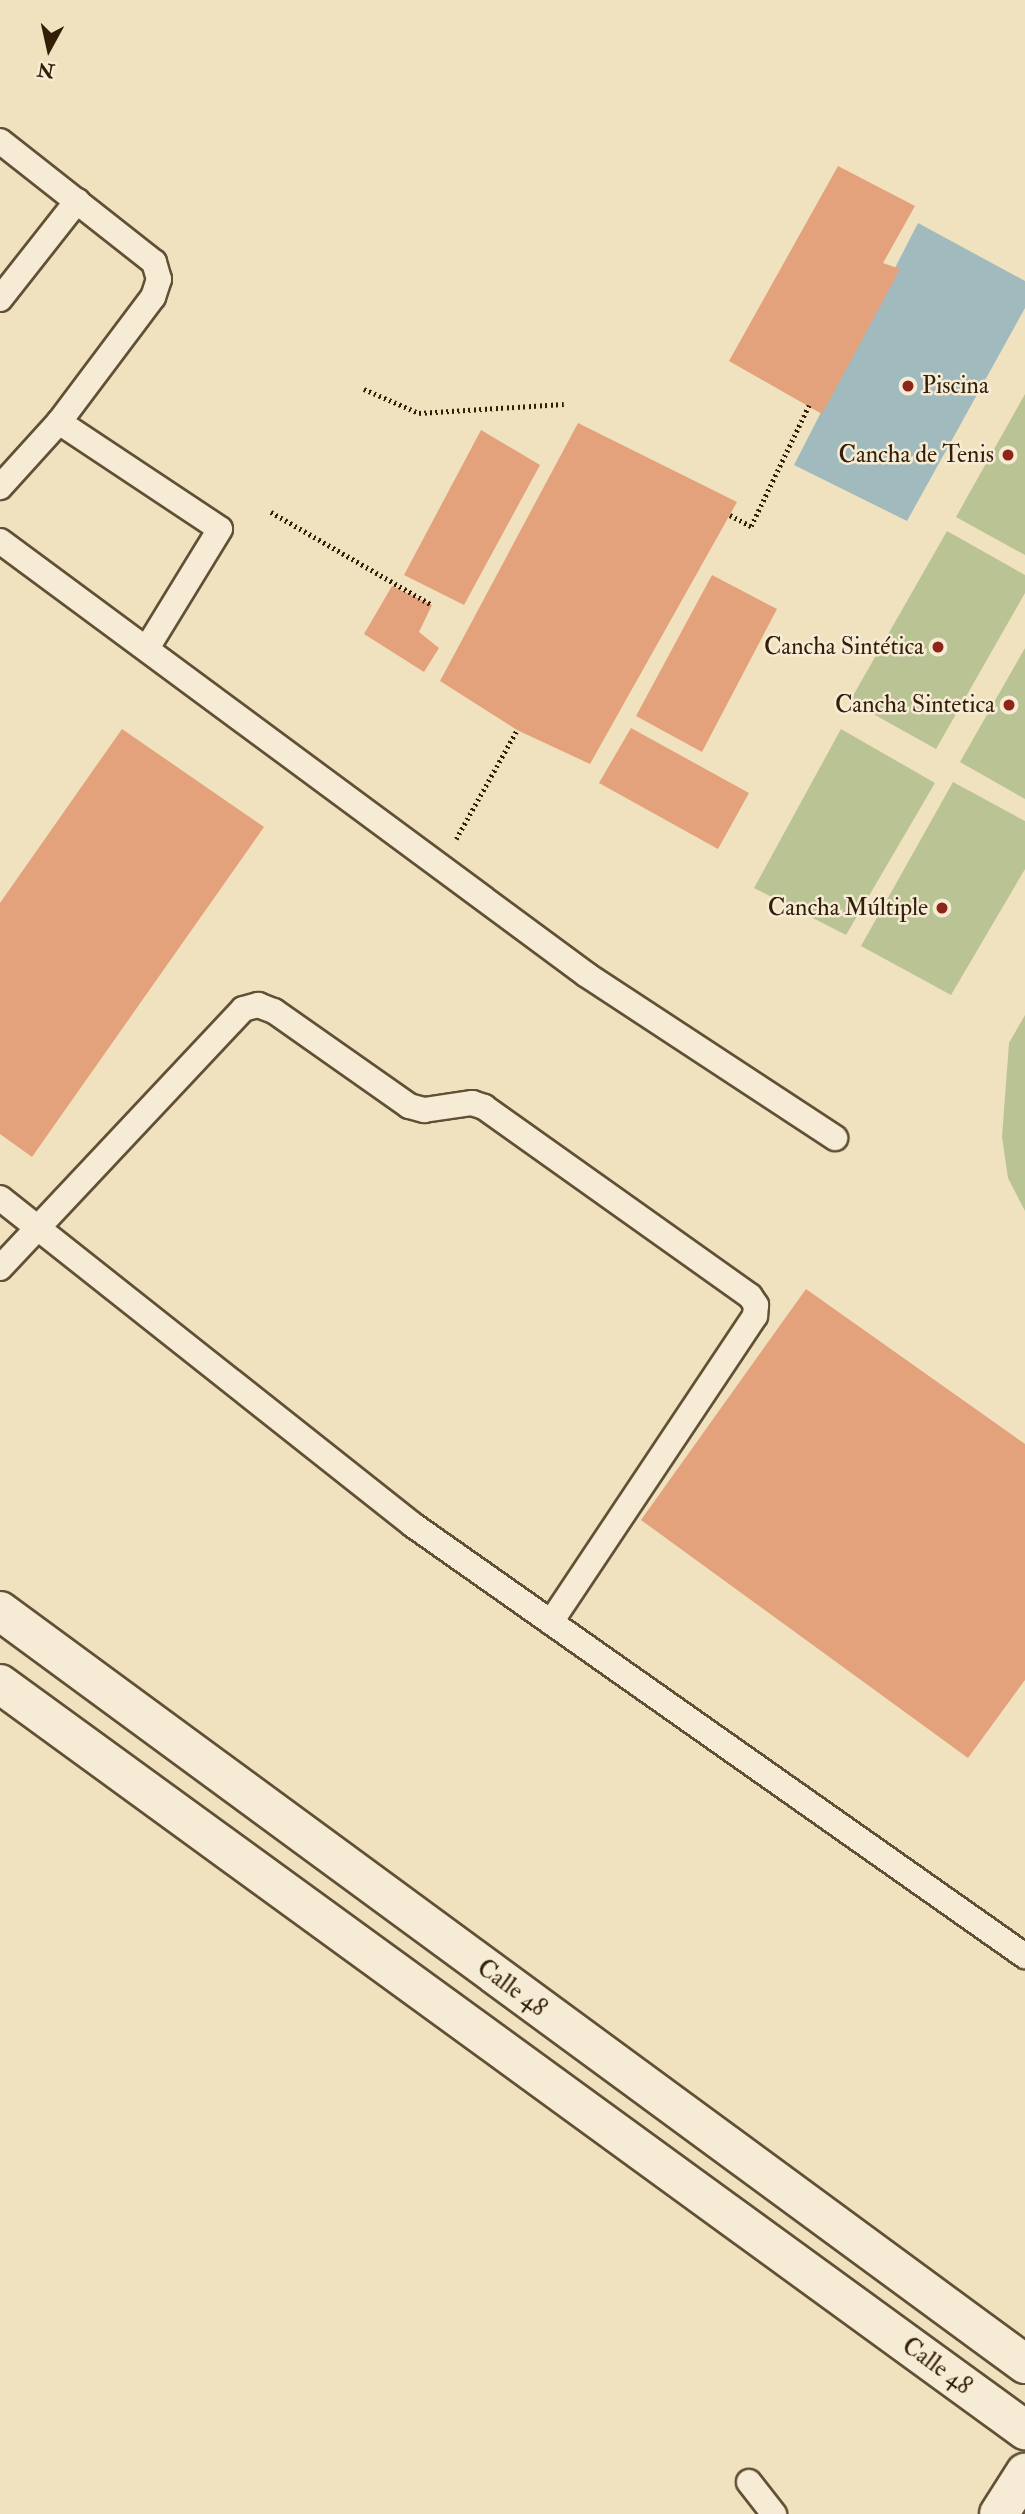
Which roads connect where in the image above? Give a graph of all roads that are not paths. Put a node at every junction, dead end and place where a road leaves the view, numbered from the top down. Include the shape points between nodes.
1 (0, 141) edge
2 (77, 201) junction
3 (0, 299) edge
4 (59, 422) junction
5 (0, 486) edge
6 (0, 541) edge
7 (148, 648) junction
8 (835, 1138) dead end
9 (0, 1198) edge
10 (33, 1227) junction
11 (0, 1268) edge
12 (0, 1611) edge
13 (551, 1622) junction
14 (0, 1684) edge
15 (1025, 1956) edge
16 (1025, 2364) edge
17 (1025, 2430) edge
18 (1025, 2473) edge
19 (749, 2482) dead end
20 (774, 2514) edge
21 (999, 2514) edge

1 - 2 lane
2 - 3 lane
2 - 4 lane via 154,262 159,279 153,297
4 - 5 lane
4 - 7 lane via 220,529
6 - 7 lane
7 - 8 lane via 587,975
9 - 10 lane
10 - 11 lane
10 - 13 lane via 413,1525
10 - 13 lane via 243,1009 258,1005 409,1106 424,1110 472,1103 484,1107 751,1296 755,1316
12 - 16 main road, Calle 48
13 - 15 lane
14 - 17 main road, Calle 48
18 - 21 main road
19 - 20 lane

